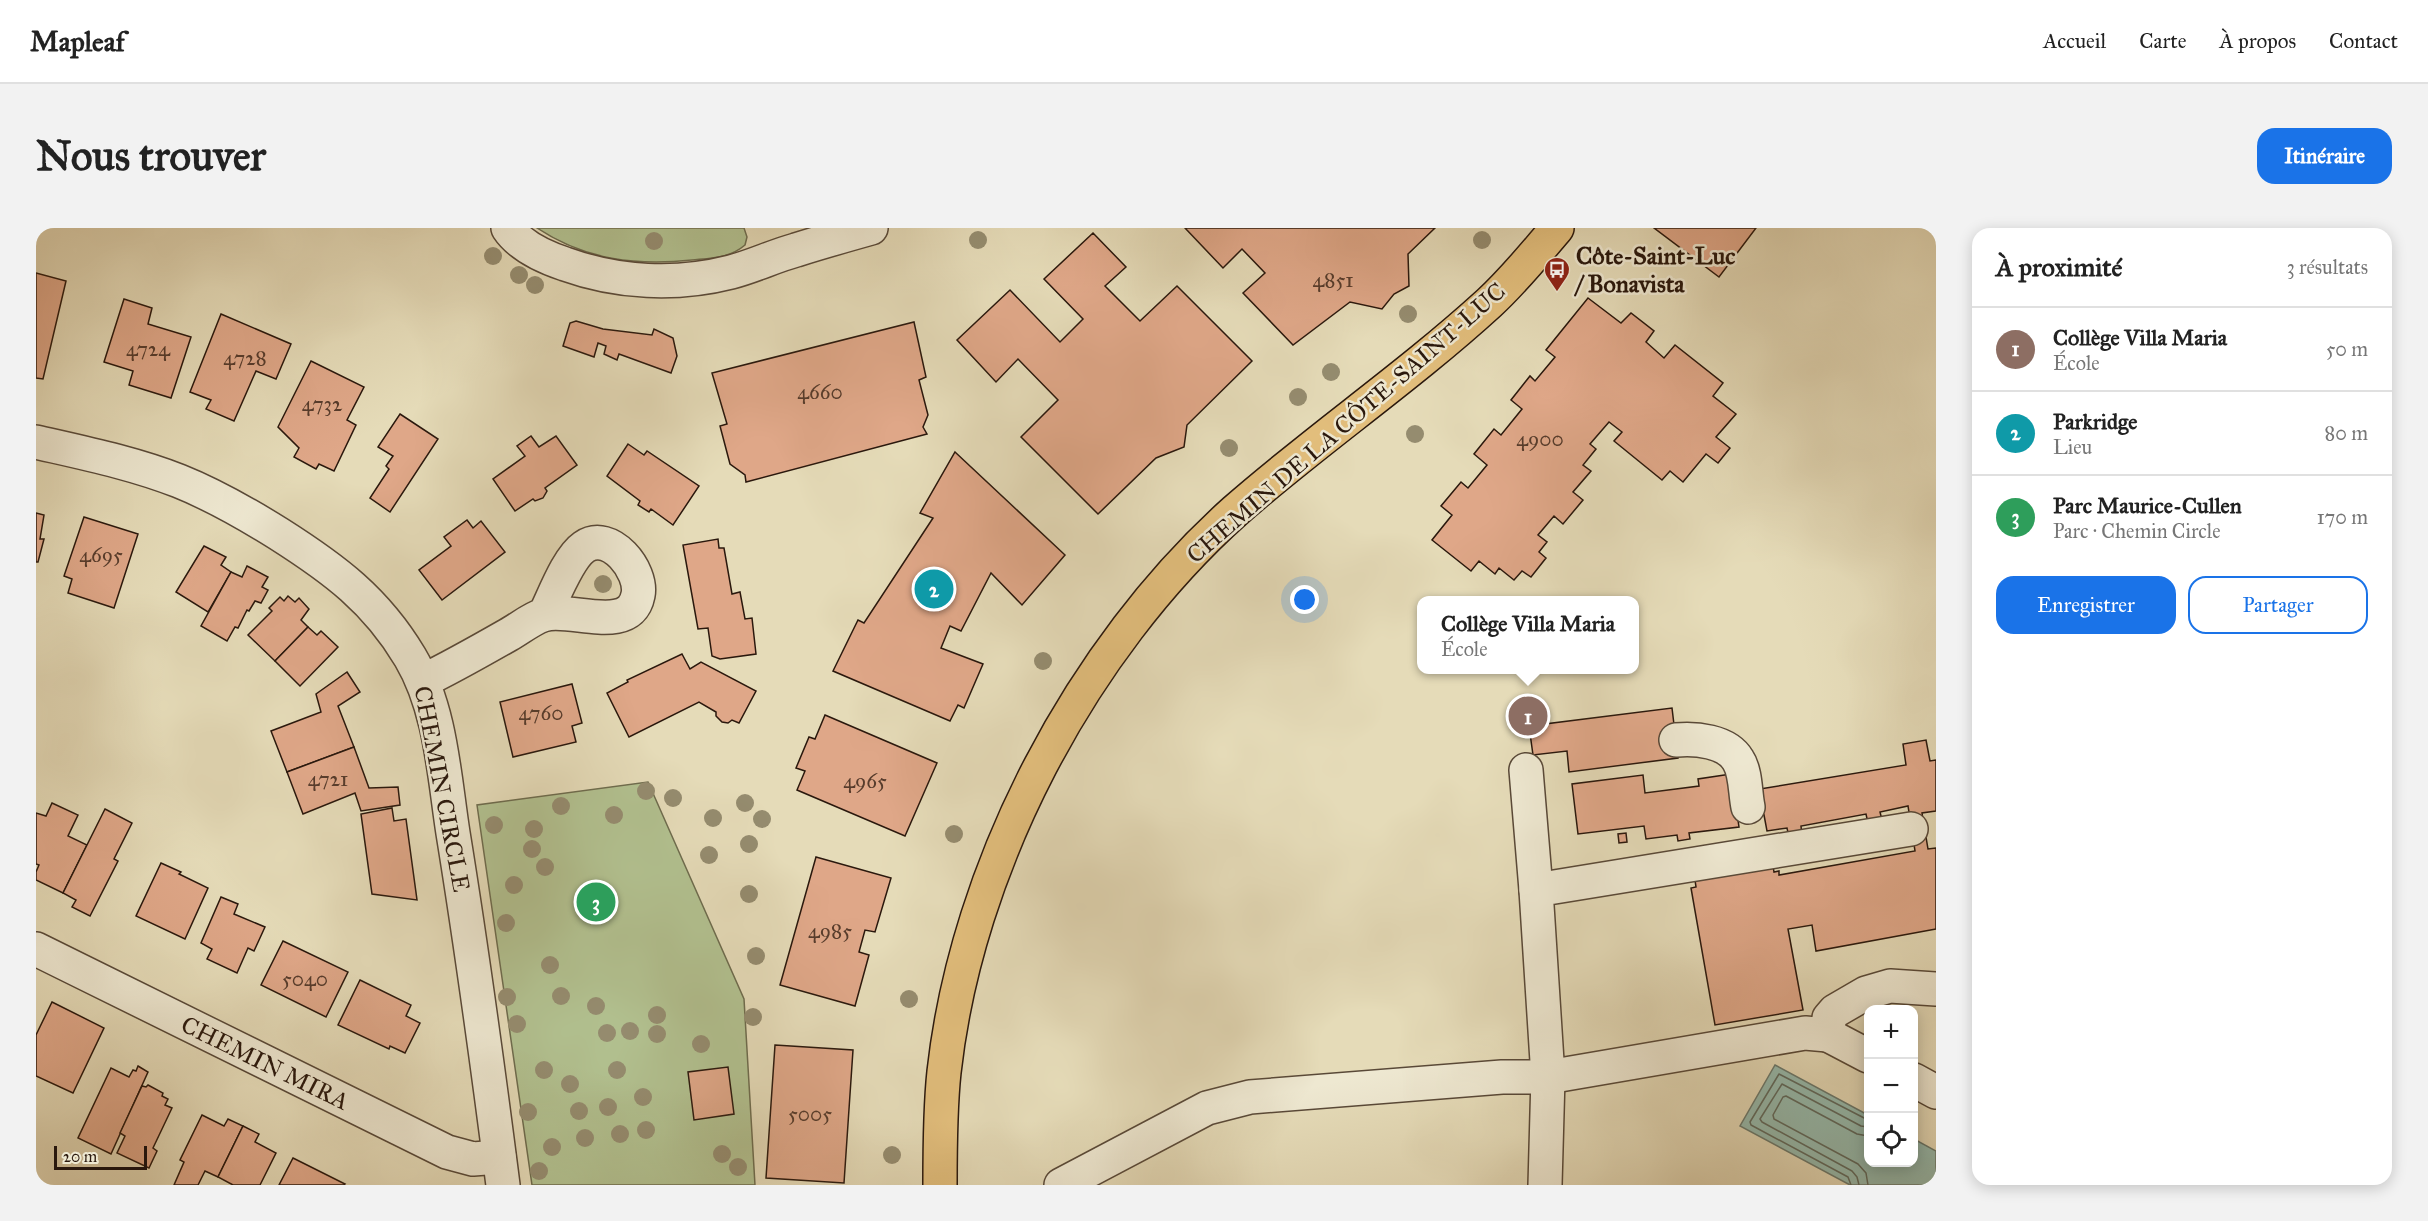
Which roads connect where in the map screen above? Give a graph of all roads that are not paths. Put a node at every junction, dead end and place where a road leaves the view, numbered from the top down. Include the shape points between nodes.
1 (508, 228) edge
2 (871, 228) edge
3 (1557, 228) edge
4 (787, 239) edge
5 (36, 442) edge
6 (545, 614) dead end
7 (423, 681) junction
8 (1676, 740) dead end
9 (1526, 770) dead end
10 (1924, 826) edge
11 (1756, 854) junction
12 (1536, 890) junction
13 (36, 949) edge
14 (1936, 989) edge
15 (1828, 1035) junction
16 (1864, 1053) edge
17 (1548, 1077) junction
18 (1918, 1082) edge
19 (1936, 1092) edge
20 (501, 1171) edge
21 (940, 1185) edge
22 (1061, 1185) edge
23 (1545, 1185) edge

1 - 4 street via 527,246 560,262 602,276 634,281 707,277 742,269
2 - 4 street
3 - 21 main road, CHEMIN DE LA CÔTE-SAINT-LUC via 1490,302 1232,514 1146,604 1088,685 1018,812 977,922 944,1071
5 - 7 street, CHEMIN CIRCLE via 124,463 178,481 236,508 275,532 322,562 360,593 395,634
6 - 7 street
7 - 20 street, CHEMIN CIRCLE via 444,770
8 - 11 street via 1710,743 1731,752 1741,766
9 - 12 street
10 - 11 street
11 - 12 street
12 - 17 street
13 - 20 street, CHEMIN MIRA via 447,1152
14 - 15 street via 1890,986 1866,993 1835,1011 1827,1024
15 - 16 street
15 - 17 street via 1805,1033
17 - 22 street via 1502,1077 1250,1097 1207,1108
17 - 23 street
18 - 19 street

